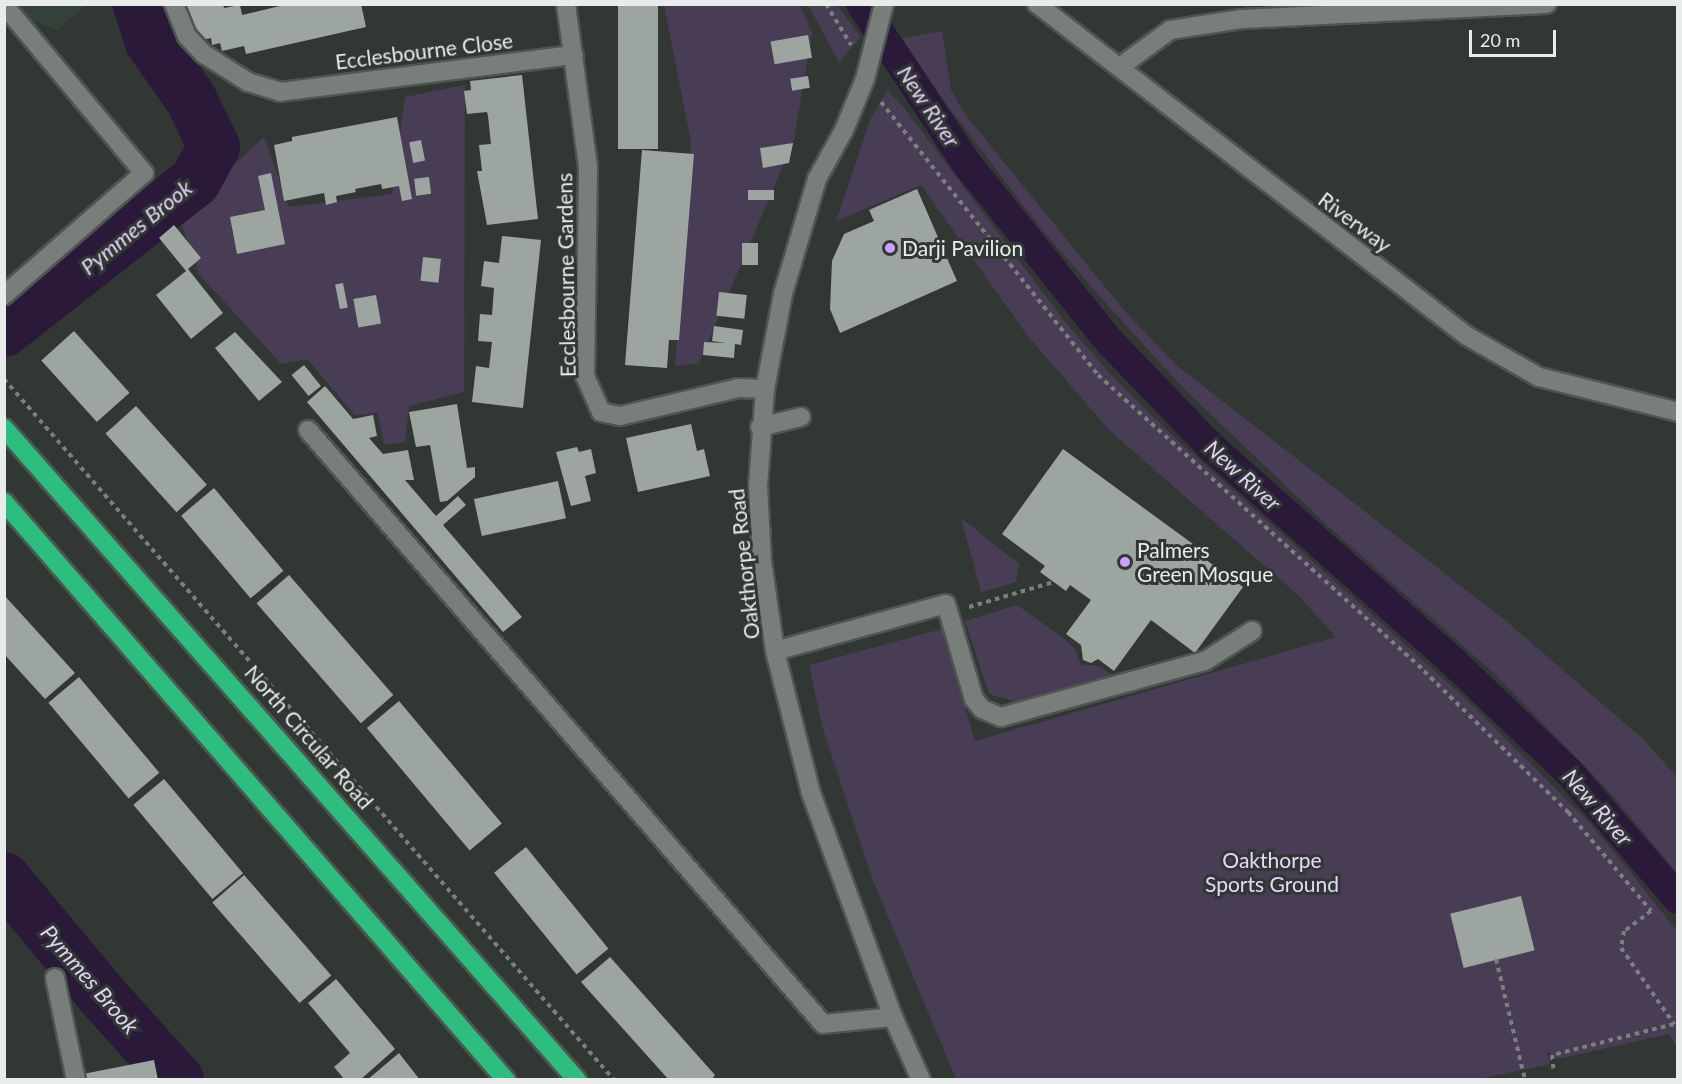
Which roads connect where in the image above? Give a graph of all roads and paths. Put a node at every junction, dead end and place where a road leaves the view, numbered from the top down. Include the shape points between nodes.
1 (174, 4) edge
2 (566, 4) edge
3 (826, 4) edge
4 (884, 4) edge
5 (1037, 4) edge
6 (1547, 4) edge
7 (4, 5) edge
8 (855, 48) dead end
9 (574, 55) junction
10 (1121, 66) junction
11 (878, 98) dead end
12 (4, 295) edge
13 (4, 379) edge
14 (765, 388) junction
15 (1677, 412) edge
16 (801, 417) dead end
17 (760, 427) junction
18 (4, 428) edge
19 (308, 430) dead end
20 (4, 502) edge
21 (1054, 582) dead end
22 (955, 606) junction
23 (1252, 631) dead end
24 (776, 651) junction
25 (1496, 959) dead end
26 (55, 978) dead end
27 (893, 1017) junction
28 (1554, 1073) dead end
29 (76, 1080) edge
30 (506, 1080) edge
31 (577, 1080) edge
32 (614, 1080) edge
33 (921, 1080) edge
34 (1525, 1080) edge

1 - 9 street, Ecclesbourne Close via 187,36 204,54 248,82 280,92
2 - 9 street, Ecclesbourne Gardens
3 - 8 path
4 - 14 street, Oakthorpe Road via 865,79 844,130 817,178 783,294
5 - 10 street, Riverway
6 - 10 street via 1241,19 1170,30
7 - 12 street via 144,173
9 - 14 street, Ecclesbourne Gardens via 588,167 585,376 601,412 620,416 738,388
10 - 15 street, Riverway via 1467,336 1539,377
11 - 28 path via 1098,375 1432,679 1568,812 1651,911 1624,931 1621,948 1674,1024 1552,1055
13 - 32 path
14 - 17 street, Oakthorpe Road
16 - 17 street
17 - 24 street, Oakthorpe Road via 762,561
18 - 31 highway, North Circular Road
19 - 27 street via 823,1024
20 - 30 highway
21 - 22 path
22 - 23 street via 974,699 982,709 1001,717 1205,661
22 - 24 street
24 - 27 street, Oakthorpe Road via 811,793
25 - 34 path
26 - 29 street
27 - 33 street, Oakthorpe Road

